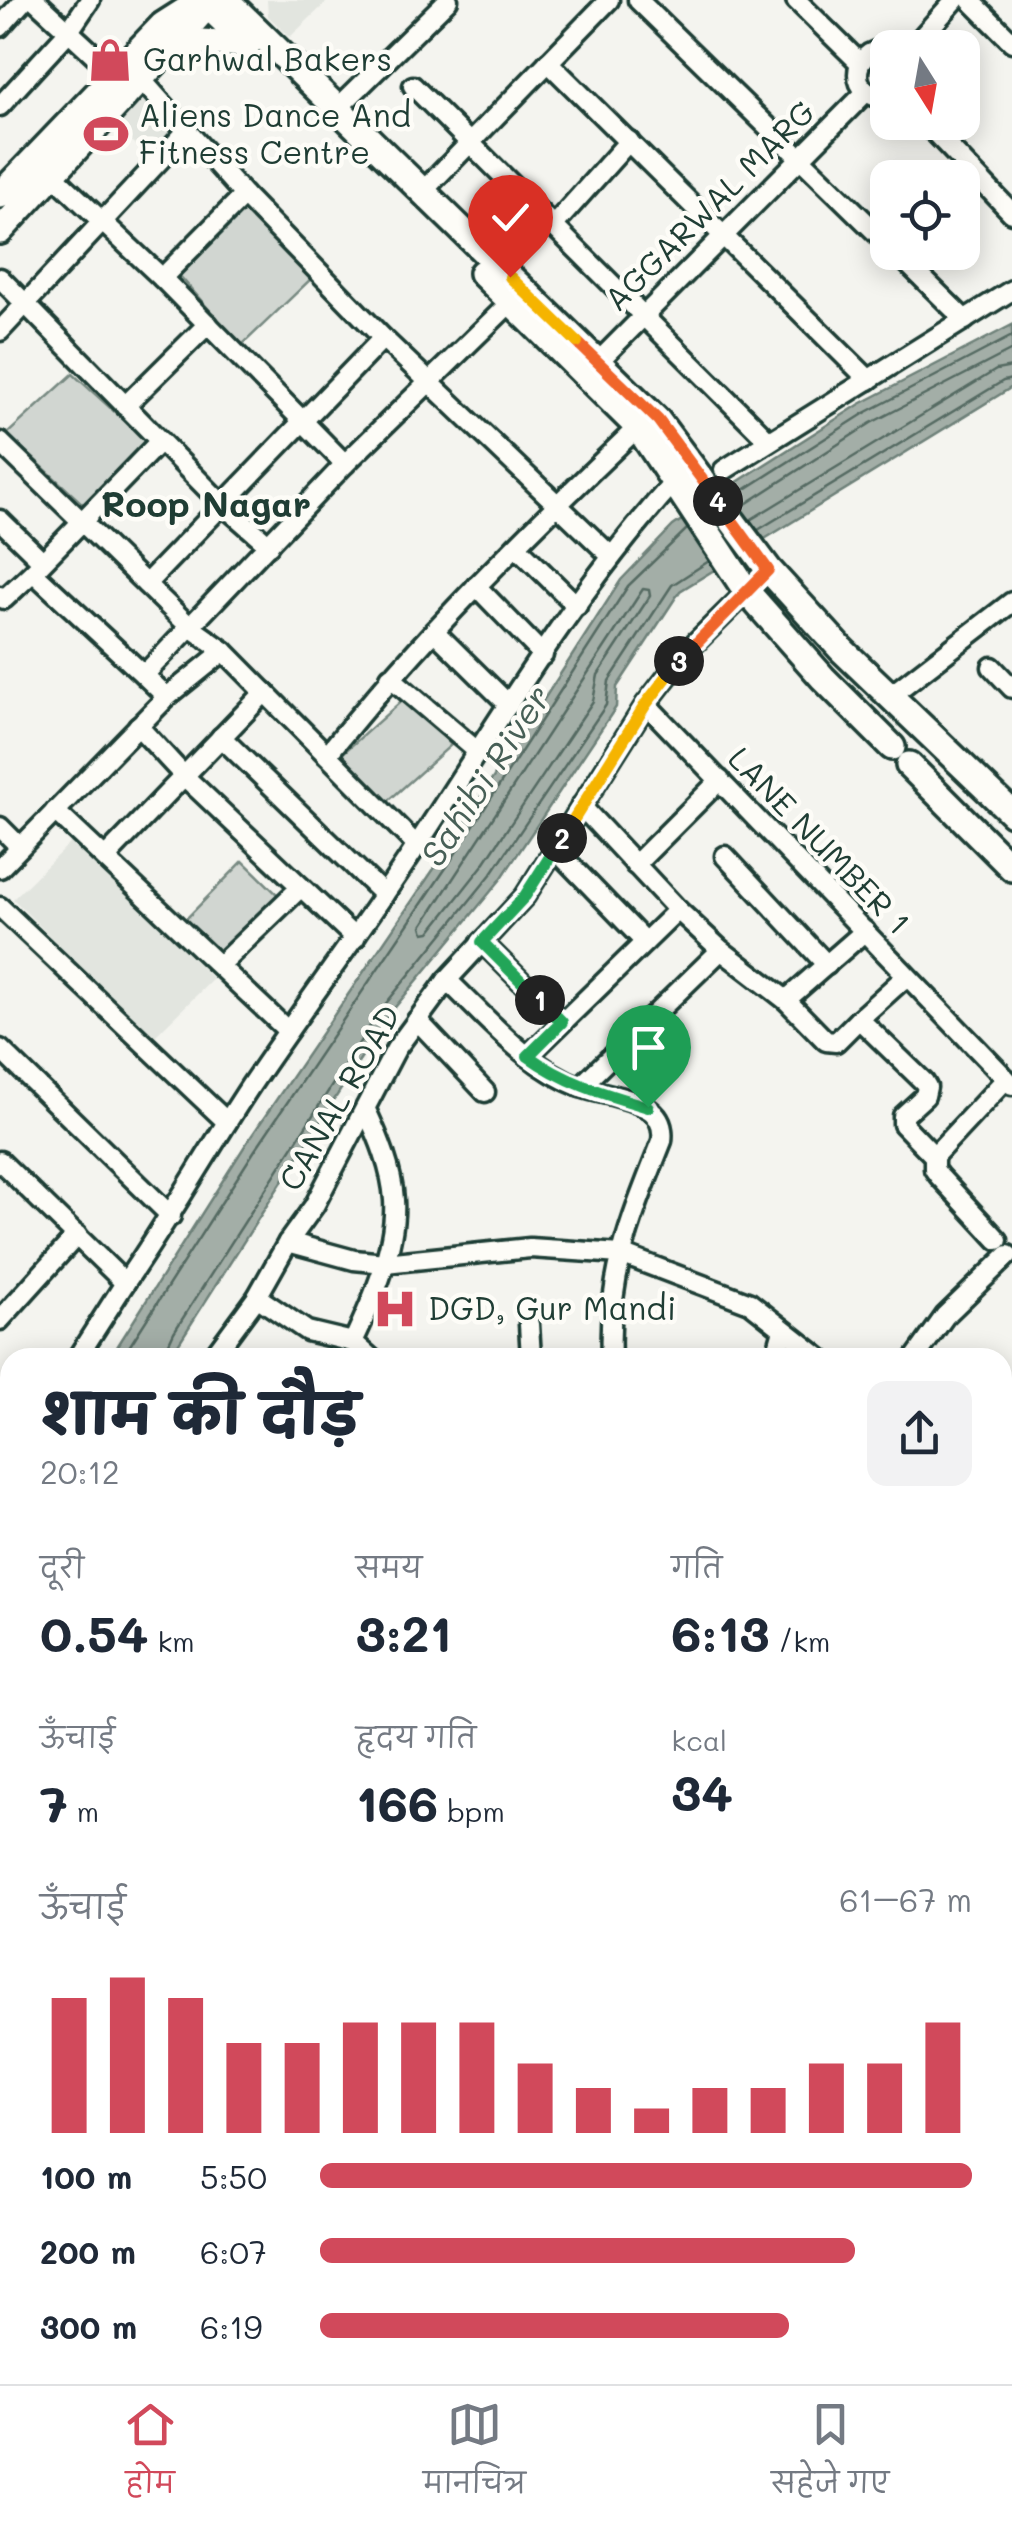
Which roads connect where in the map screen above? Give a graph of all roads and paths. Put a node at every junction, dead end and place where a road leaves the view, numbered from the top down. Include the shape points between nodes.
1 (24, 0) edge
2 (34, 0) edge
3 (90, 0) edge
4 (260, 0) edge
5 (448, 0) edge
6 (609, 0) edge
7 (638, 0) edge
8 (796, 0) edge
9 (954, 0) edge
10 (970, 0) edge
11 (210, 1) edge
12 (166, 22) edge
13 (0, 27) edge
14 (928, 30) edge
15 (69, 31) junction
16 (256, 40) junction
17 (1012, 42) edge
18 (870, 54) edge
19 (548, 62) junction
20 (860, 63) junction
21 (128, 76) junction
22 (412, 86) dead end
23 (866, 92) junction
24 (870, 95) edge
25 (0, 106) edge
26 (338, 108) junction
27 (186, 131) junction
28 (942, 140) edge
29 (628, 141) junction
30 (470, 142) junction
31 (798, 157) junction
32 (52, 174) junction
33 (422, 191) junction
34 (0, 195) edge
35 (244, 195) junction
36 (1012, 213) edge
37 (101, 222) junction
38 (554, 225) junction
39 (870, 227) edge
40 (0, 231) edge
41 (725, 234) junction
42 (914, 270) edge
43 (0, 278) edge
44 (162, 278) junction
45 (1012, 290) edge
46 (510, 302) junction
47 (25, 304) junction
48 (642, 318) junction
49 (965, 320) junction
50 (208, 324) junction
51 (0, 331) edge
52 (383, 338) junction
53 (598, 362) junction
54 (869, 380) junction
55 (430, 384) junction
56 (125, 406) junction
57 (301, 422) junction
58 (638, 427) junction
59 (160, 441) junction
60 (0, 442) edge
61 (769, 442) junction
62 (345, 464) junction
63 (696, 483) junction
64 (221, 503) junction
65 (557, 504) junction
66 (0, 520) edge
67 (79, 521) junction
68 (269, 544) junction
69 (516, 546) junction
70 (611, 556) junction
71 (762, 561) junction
72 (37, 567) junction
73 (739, 581) junction
74 (146, 584) junction
75 (476, 586) junction
76 (1, 599) edge
77 (1012, 602) edge
78 (577, 606) junction
79 (190, 627) junction
80 (434, 631) junction
81 (224, 650) junction
82 (847, 654) junction
83 (544, 655) junction
84 (992, 667) dead end
85 (144, 675) junction
86 (390, 676) junction
87 (823, 678) junction
88 (1012, 688) edge
89 (265, 692) junction
90 (890, 696) junction
91 (167, 697) junction
92 (646, 704) junction
93 (509, 705) junction
94 (138, 726) junction
95 (221, 737) junction
96 (478, 751) junction
97 (327, 755) junction
98 (185, 776) junction
99 (720, 780) junction
100 (581, 806) junction
101 (55, 811) junction
102 (1012, 813) edge
103 (0, 827) edge
104 (417, 846) junction
105 (20, 847) junction
106 (555, 849) junction
107 (725, 856) dead end
108 (105, 858) junction
109 (636, 864) junction
110 (0, 868) edge
111 (1012, 868) edge
112 (301, 887) junction
113 (384, 895) junction
114 (0, 907) edge
115 (678, 910) junction
116 (864, 931) junction
117 (355, 938) junction
118 (482, 942) junction
119 (645, 942) junction
120 (721, 950) junction
121 (220, 965) junction
122 (826, 965) junction
123 (902, 972) junction
124 (446, 980) junction
125 (786, 1000) junction
126 (859, 1019) junction
127 (417, 1020) junction
128 (562, 1022) junction
129 (288, 1030) junction
130 (0, 1050) edge
131 (528, 1056) junction
132 (1009, 1082) edge
133 (580, 1087) junction
134 (485, 1092) dead end
135 (366, 1110) junction
136 (227, 1122) junction
137 (934, 1156) junction
138 (0, 1161) edge
139 (171, 1216) junction
140 (1012, 1224) edge
141 (77, 1236) junction
142 (288, 1242) junction
143 (1006, 1251) edge
144 (621, 1254) junction
145 (385, 1263) junction
146 (125, 1283) junction
147 (257, 1297) junction
148 (4, 1306) edge
149 (529, 1324) dead end
150 (784, 1330) junction
151 (354, 1342) junction
152 (84, 1348) edge
153 (219, 1348) edge
154 (360, 1348) edge
155 (530, 1348) edge
156 (610, 1348) edge
157 (778, 1348) edge
158 (807, 1348) edge
159 (922, 1348) edge

1 - 13 street
2 - 15 street
3 - 15 street
4 - 16 main road
5 - 26 street
6 - 19 street
7 - 31 street
8 - 20 street
9 - 14 street
10 - 17 street
11 - 12 main road
11 - 16 main road
12 - 16 main road
12 - 21 main road
15 - 21 street
15 - 25 street
16 - 26 main road
16 - 46 main road
18 - 20 street
19 - 29 street
19 - 30 street
20 - 23 street
21 - 27 street
21 - 32 main road
21 - 34 main road
22 - 30 street
23 - 24 street
23 - 31 street, AGGARWAL MARG
26 - 33 main road
27 - 35 street
27 - 37 street
28 - 36 street
29 - 38 street
29 - 41 street
30 - 33 street
30 - 38 street
31 - 39 street
31 - 41 street, AGGARWAL MARG
32 - 37 street
32 - 40 main road
33 - 53 main road
35 - 44 street
35 - 52 street
37 - 44 street
37 - 47 street
38 - 48 street
41 - 48 street, AGGARWAL MARG
41 - 54 street
42 - 49 street
43 - 47 street
44 - 50 street
45 - 49 street
46 - 55 street
46 - 58 main road
47 - 51 street
47 - 56 street
48 - 53 street, AGGARWAL MARG
48 - 61 street
49 - 54 street
50 - 56 street
50 - 57 street
52 - 55 street
52 - 57 street
53 - 63 main road via 658,420
54 - 61 street
55 - 62 street
55 - 65 street
56 - 59 street
57 - 62 street
57 - 64 street
58 - 63 main road
58 - 65 street
59 - 64 street
59 - 67 street
60 - 67 street
61 - 63 street
62 - 68 street
63 - 70 street
63 - 71 main road
63 - 73 main road
64 - 68 street
64 - 74 street
65 - 69 street
65 - 70 street
66 - 72 street
67 - 72 street
67 - 74 street
68 - 79 street
69 - 75 street
69 - 78 street
70 - 78 street
71 - 73 street, CANAL ROAD
71 - 82 main road
72 - 76 street
72 - 85 street
73 - 87 main road
73 - 92 street, CANAL ROAD
74 - 79 street
75 - 80 street
75 - 83 street
77 - 90 street
78 - 83 street
79 - 81 street
79 - 85 street
80 - 86 street
80 - 93 street
81 - 89 street
81 - 91 street
82 - 87 street
82 - 90 main road
83 - 93 street
84 - 88 street
85 - 91 street
86 - 96 street
86 - 97 street
87 - 111 main road
89 - 95 street
89 - 97 street
90 - 102 main road
91 - 94 street
92 - 99 street, LANE NUMBER 1
92 - 100 street, CANAL ROAD
93 - 96 street
94 - 98 street
94 - 101 street
95 - 98 street
95 - 113 street
96 - 104 street
97 - 104 street
98 - 108 street
98 - 112 street
99 - 109 street
99 - 116 street, LANE NUMBER 1
100 - 106 street, CANAL ROAD
100 - 109 street
101 - 105 street
101 - 108 street
103 - 105 street
104 - 113 street
105 - 110 street
106 - 118 street, CANAL ROAD via 525,896
106 - 119 street
107 - 122 street
108 - 121 street
109 - 115 street
112 - 117 street
112 - 121 street
113 - 117 street
114 - 136 street
115 - 119 street
115 - 120 street
116 - 122 street
116 - 123 street, LANE NUMBER 1
117 - 129 street
118 - 124 street, CANAL ROAD
118 - 128 street
119 - 128 street
120 - 125 street
120 - 133 street
121 - 129 street
122 - 125 street
123 - 126 street, LANE NUMBER 1 via 901,981
123 - 132 street
124 - 127 street, CANAL ROAD
124 - 131 street
125 - 126 street, LANE NUMBER 1 via 830,1044
126 - 137 street via 927,1088 902,1120
127 - 134 street
127 - 135 street, CANAL ROAD
128 - 131 street
129 - 136 street
130 - 139 street
131 - 133 street
132 - 137 street
133 - 144 street via 648,1107 664,1128
135 - 142 street, CANAL ROAD
135 - 145 street via 384,1150 394,1199
136 - 139 street
137 - 143 street via 939,1176
138 - 141 street
139 - 146 street
140 - 143 street
141 - 146 street
141 - 148 street
142 - 145 street
142 - 147 street, CANAL ROAD
143 - 159 street
144 - 145 street via 530,1248
144 - 150 street via 750,1303
144 - 156 street
145 - 151 street
146 - 152 street
147 - 151 street via 307,1332
147 - 153 street, CANAL ROAD
149 - 155 street
150 - 157 street
150 - 158 street
151 - 154 street

